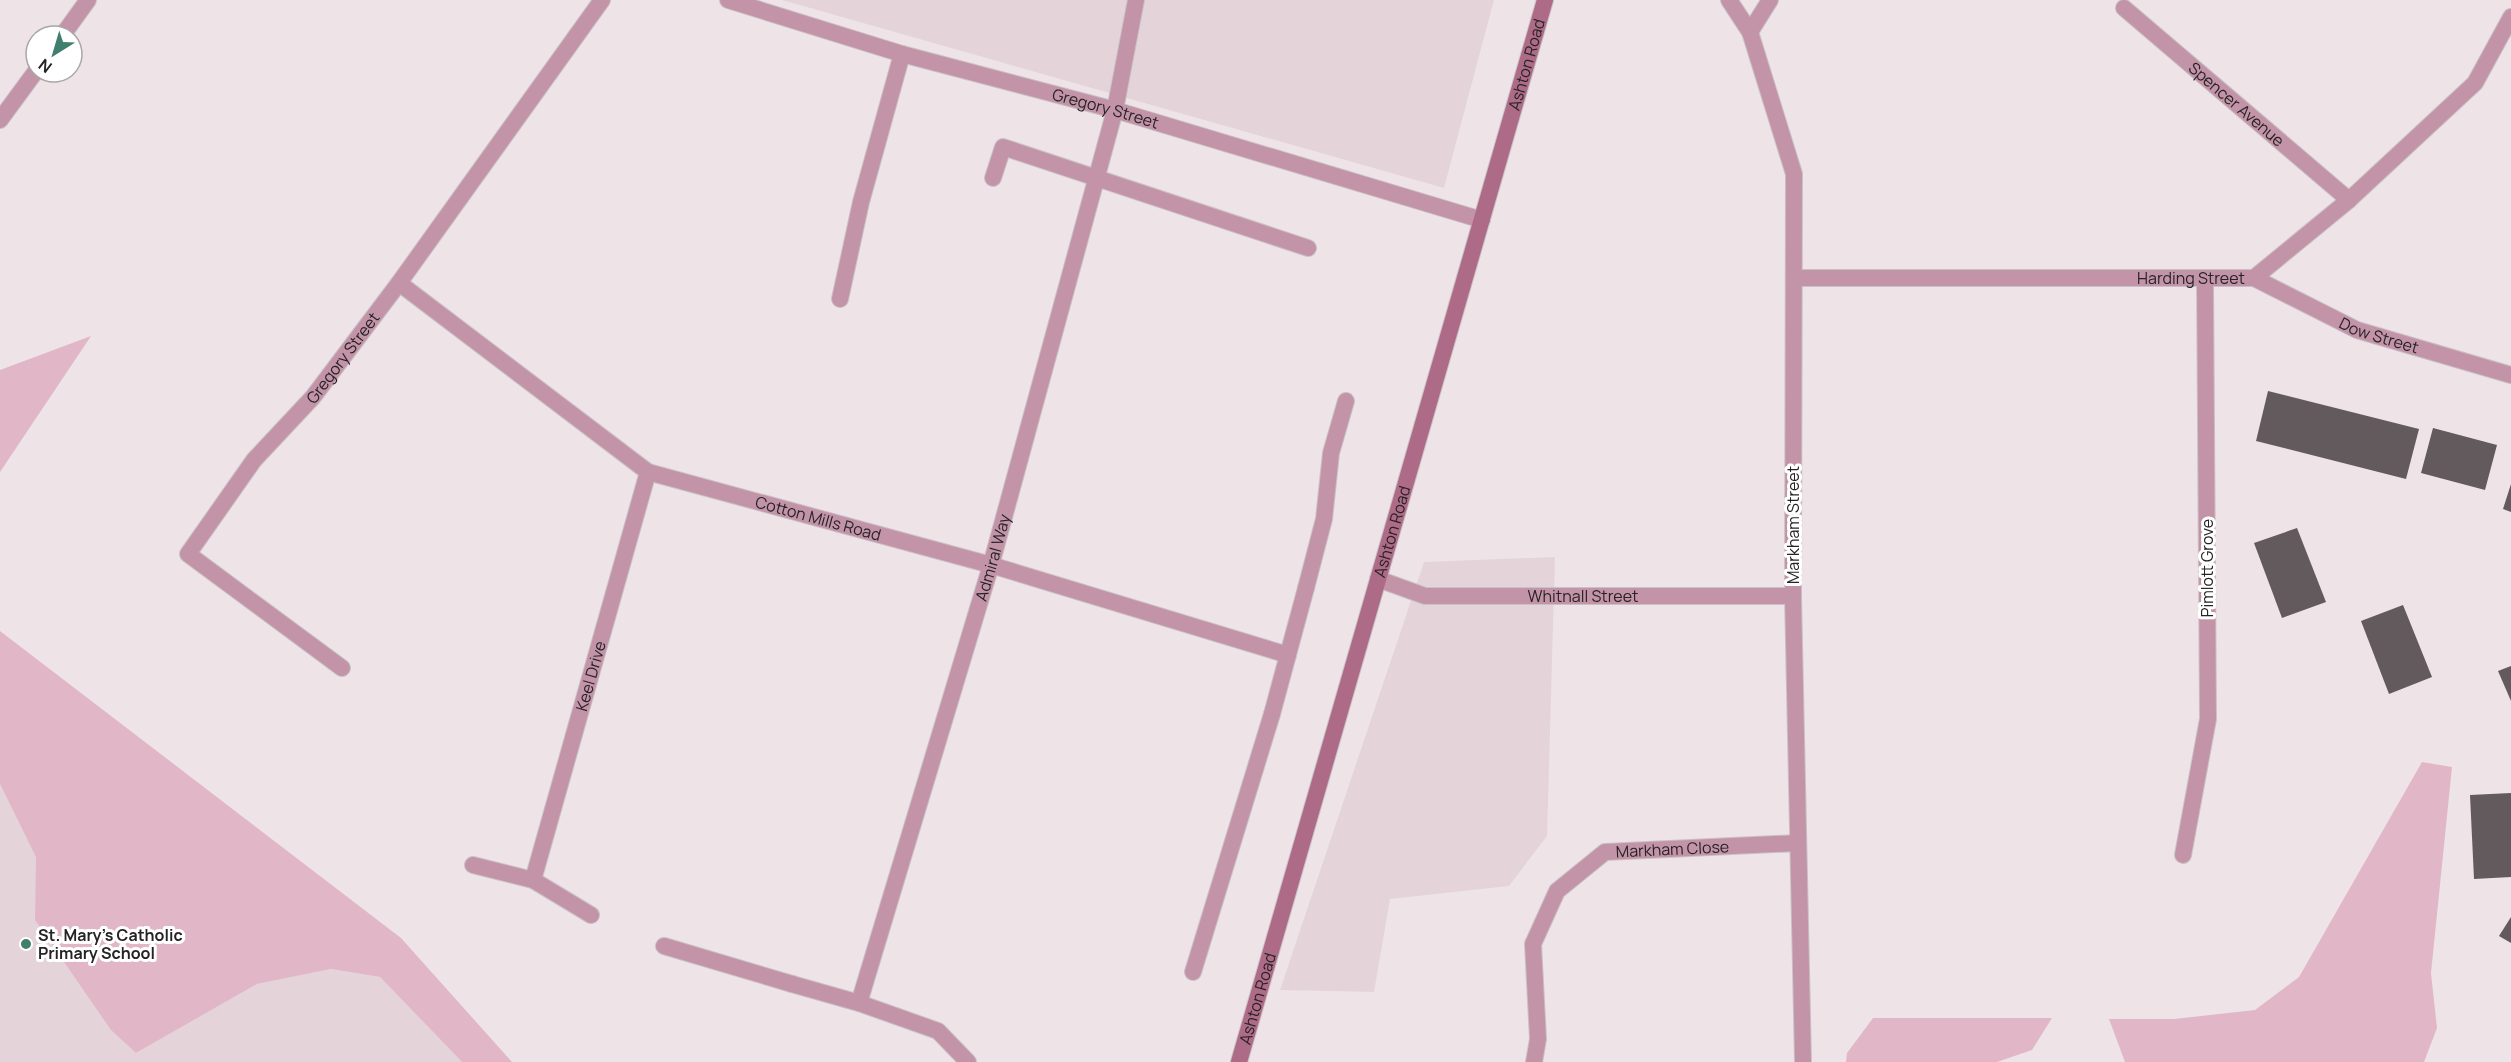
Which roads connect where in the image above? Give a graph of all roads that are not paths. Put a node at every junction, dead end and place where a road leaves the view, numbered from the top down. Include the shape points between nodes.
1 (88, 0) edge
2 (602, 0) edge
3 (728, 0) edge
4 (1136, 0) edge
5 (1545, 0) edge
6 (1729, 0) edge
7 (1770, 0) edge
8 (2124, 8) dead end
9 (2511, 17) edge
10 (71, 24) edge
11 (1750, 32) junction
12 (902, 54) junction
13 (26, 84) edge
14 (1114, 110) junction
15 (0, 120) edge
16 (993, 178) dead end
17 (1095, 179) junction
18 (2349, 200) junction
19 (1482, 220) junction
20 (1308, 248) dead end
21 (1795, 278) junction
22 (2205, 278) junction
23 (2254, 278) junction
24 (399, 283) junction
25 (840, 298) dead end
26 (2511, 375) edge
27 (1346, 401) dead end
28 (648, 472) junction
29 (991, 565) junction
30 (1378, 579) junction
31 (1793, 596) junction
32 (1288, 655) junction
33 (342, 668) dead end
34 (1798, 843) junction
35 (2183, 855) dead end
36 (473, 865) dead end
37 (534, 880) junction
38 (591, 915) dead end
39 (664, 946) dead end
40 (1193, 972) dead end
41 (859, 1004) junction
42 (968, 1062) edge
43 (1239, 1062) edge
44 (1534, 1062) edge
45 (1803, 1062) edge

1 - 10 street
2 - 24 street, Gregory Street
3 - 12 street, Gregory Street
4 - 14 street, Admiral Way
5 - 19 main road, Ashton Road
6 - 11 street, Markham Street
7 - 11 street
8 - 18 street, Spencer Avenue
9 - 18 street, Harding Street via 2475,82
11 - 21 street, Markham Street via 1794,174
12 - 14 street, Gregory Street
12 - 25 street via 861,202
13 - 15 street
14 - 17 street, Admiral Way
14 - 19 street, Gregory Street
16 - 17 street via 1003,147
17 - 20 street
17 - 29 street, Admiral Way
18 - 23 street, Harding Street
19 - 30 main road, Ashton Road
21 - 22 street, Harding Street
21 - 31 street, Markham Street
22 - 23 street, Harding Street
22 - 35 street, Pimlott Grove via 2208,719
23 - 26 street, Dow Street via 2357,330
24 - 28 street, Cotton Mills Road
24 - 33 street, Gregory Street via 313,398 254,460 188,554
27 - 32 street via 1331,453 1324,519
28 - 29 street, Cotton Mills Road
28 - 37 street, Keel Drive
29 - 32 street, Cotton Mills Road
29 - 41 street, Admiral Way
30 - 31 street, Whitnall Street via 1425,596
30 - 43 main road, Ashton Road
31 - 34 street, Markham Street
32 - 40 street
34 - 44 street, Markham Close via 1605,852 1557,891 1533,944 1538,1039
34 - 45 street, Markham Street
36 - 37 street
37 - 38 street
39 - 41 street
41 - 42 street via 938,1031

